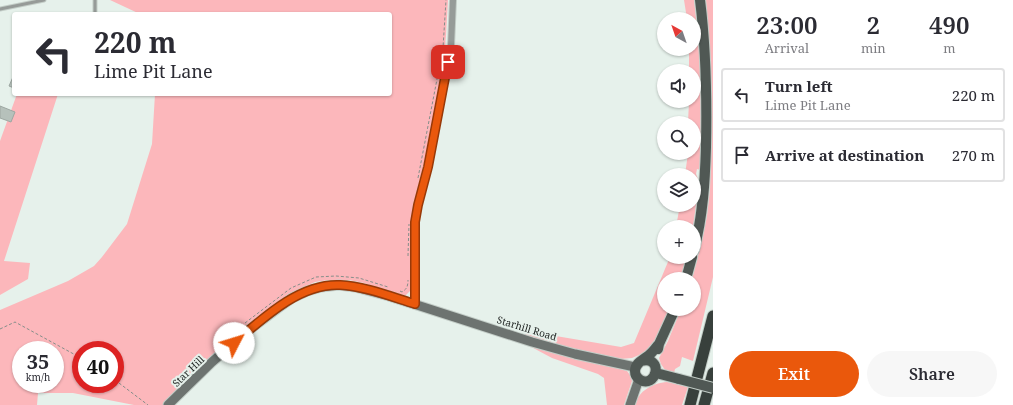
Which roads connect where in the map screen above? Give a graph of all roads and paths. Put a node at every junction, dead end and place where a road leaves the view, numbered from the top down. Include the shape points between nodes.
1 (44, 0) edge
2 (96, 0) edge
3 (446, 0) edge
4 (453, 0) edge
5 (700, 0) edge
6 (0, 9) edge
7 (95, 12) edge
8 (418, 180) dead end
9 (409, 218) dead end
10 (700, 220) edge
11 (408, 257) dead end
12 (408, 280) dead end
13 (388, 288) dead end
14 (396, 290) dead end
15 (415, 304) junction
16 (672, 316) edge
17 (713, 316) edge
18 (244, 324) dead end
19 (0, 329) edge
20 (659, 344) junction
21 (72, 353) edge
22 (638, 364) junction
23 (655, 370) junction
24 (713, 373) edge
25 (639, 379) junction
26 (124, 387) edge
27 (713, 388) edge
28 (148, 405) edge
29 (168, 405) edge
30 (630, 405) edge
31 (690, 405) edge
32 (704, 405) edge

1 - 6 lane
2 - 7 lane
3 - 8 path via 443,48
4 - 15 street via 451,46 415,222
5 - 10 main road via 706,126 705,172
9 - 11 path
12 - 14 path via 406,289 402,292
13 - 18 path via 358,278 316,277 291,288
15 - 22 street, Starhill Road via 575,354
15 - 29 street, Star Hill via 350,286 321,287 307,291 292,298 245,334
16 - 20 main road
17 - 31 highway
19 - 21 path via 15,322
20 - 22 main road
20 - 23 main road
22 - 23 main road via 648,360
22 - 25 main road via 635,374
23 - 25 main road via 654,376 649,380
23 - 27 main road, bridge
24 - 32 highway
25 - 30 street
26 - 28 path

